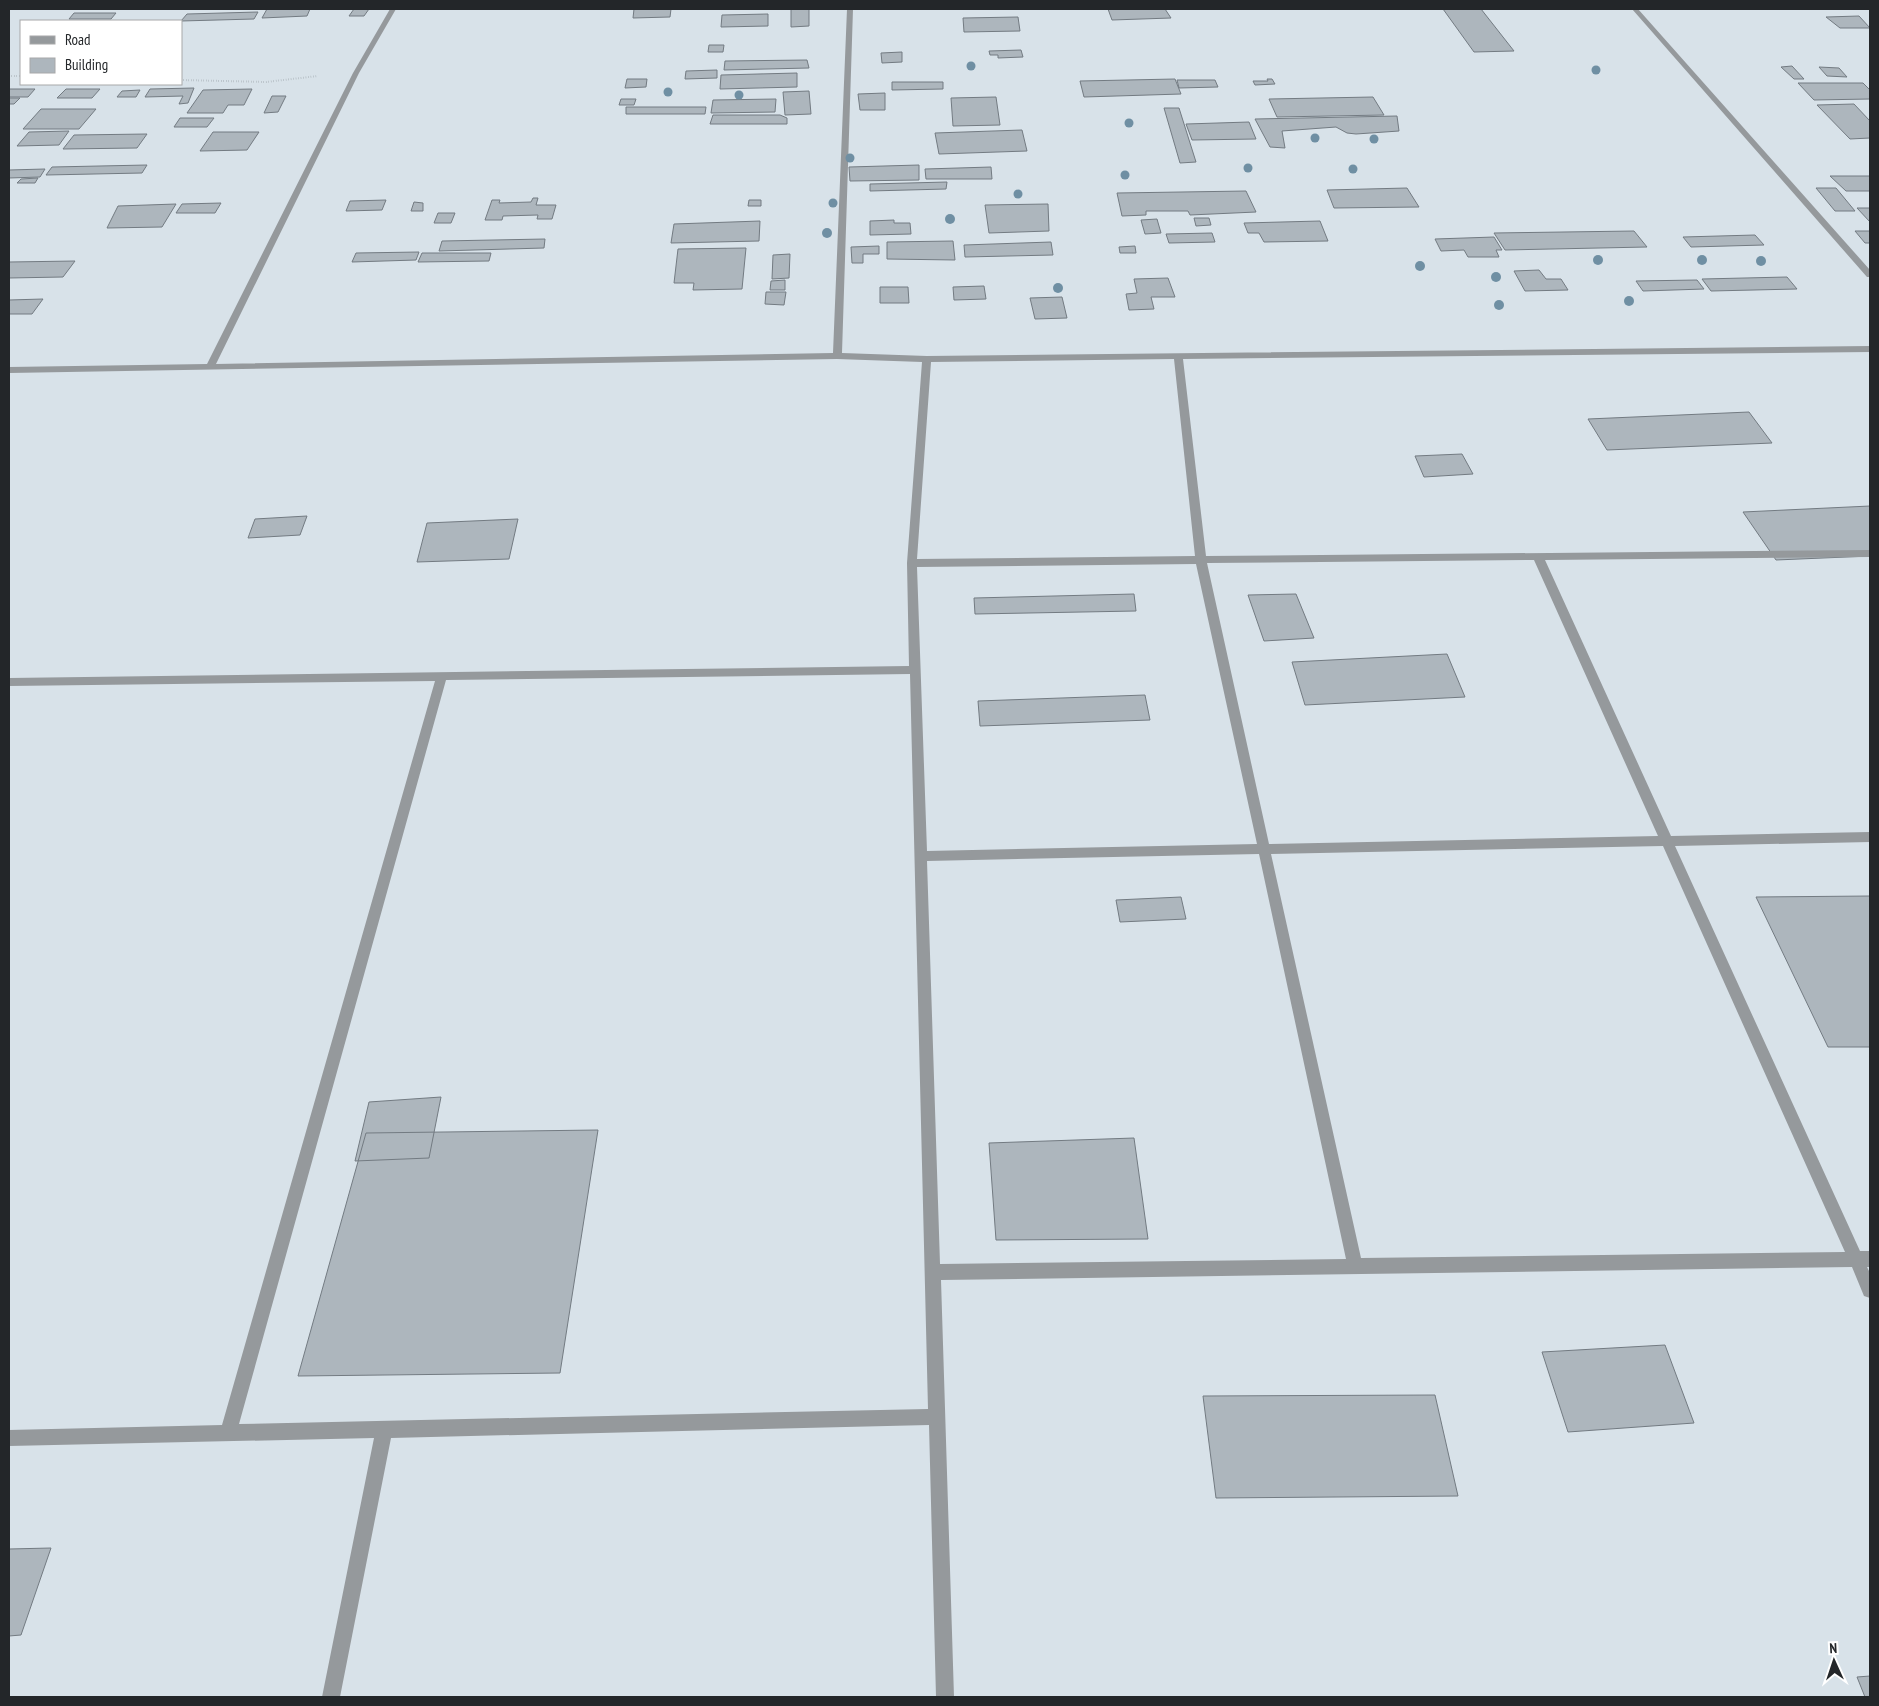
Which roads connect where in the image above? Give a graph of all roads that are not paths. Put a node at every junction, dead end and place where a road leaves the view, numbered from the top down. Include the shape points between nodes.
1 (393, 9) edge
2 (850, 9) edge
3 (1635, 9) edge
4 (1870, 275) edge
5 (1870, 349) edge
6 (837, 356) junction
7 (1178, 357) junction
8 (927, 359) junction
9 (210, 368) junction
10 (9, 370) edge
11 (1870, 553) edge
12 (1538, 557) junction
13 (1201, 560) junction
14 (912, 563) junction
15 (916, 670) junction
16 (442, 676) junction
17 (9, 682) edge
18 (1870, 837) edge
19 (1667, 841) junction
20 (1264, 848) junction
21 (920, 856) junction
22 (1863, 1259) edge
23 (1354, 1266) junction
24 (933, 1272) junction
25 (1870, 1290) edge
26 (936, 1417) junction
27 (384, 1430) junction
28 (228, 1433) junction
29 (9, 1438) edge
30 (331, 1697) edge
31 (945, 1697) edge

1 - 9 street via 356,73
2 - 6 street
3 - 4 street
5 - 7 street
6 - 8 street
6 - 9 street
7 - 8 street
7 - 13 street
8 - 14 street
9 - 10 street
11 - 12 street
12 - 13 street
12 - 19 street
13 - 14 street
13 - 20 street
14 - 15 street
15 - 16 street
15 - 21 street
16 - 17 street
16 - 28 street
18 - 19 street
19 - 20 street
19 - 22 street
20 - 21 street
20 - 23 street
21 - 24 street
22 - 23 street
22 - 25 street
23 - 24 street
24 - 26 street
26 - 27 street
26 - 31 street
27 - 28 street
27 - 30 street
28 - 29 street

